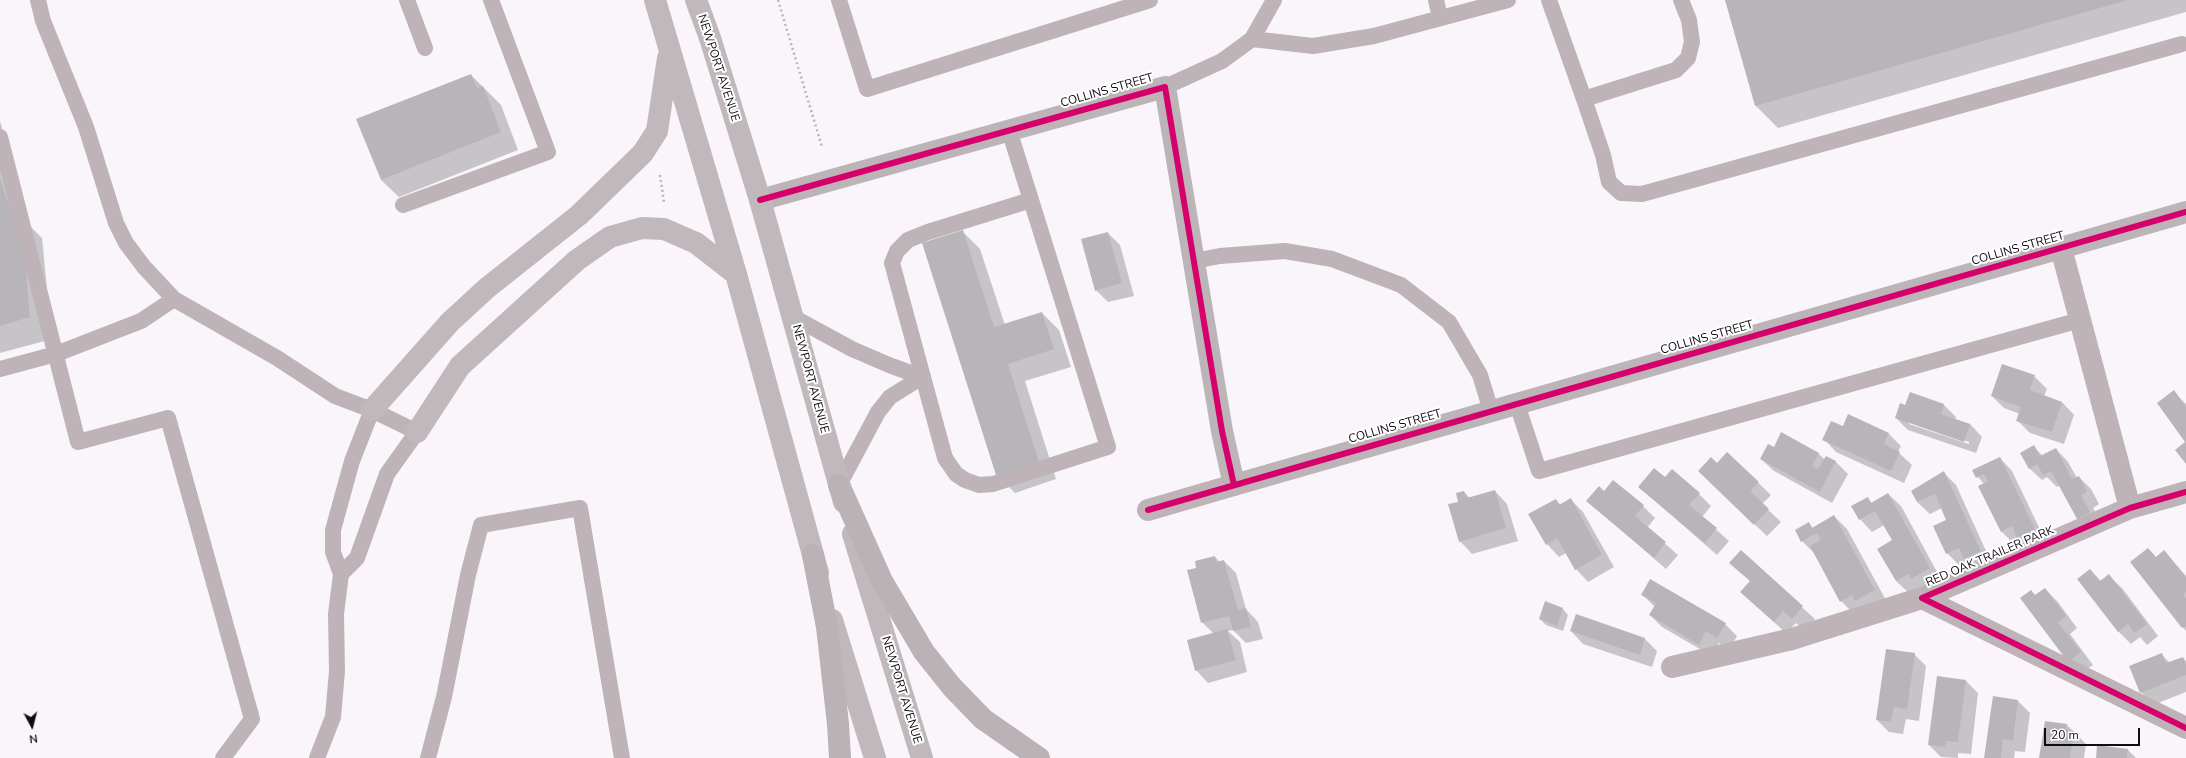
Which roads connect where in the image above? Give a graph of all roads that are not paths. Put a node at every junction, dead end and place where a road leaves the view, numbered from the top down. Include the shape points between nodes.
1 (38, 0) edge
2 (407, 0) edge
3 (491, 0) edge
4 (655, 0) edge
5 (696, 0) edge
6 (839, 0) edge
7 (1150, 0) edge
8 (1274, 0) edge
9 (1436, 0) edge
10 (1508, 0) edge
11 (1549, 0) edge
12 (1681, 0) edge
13 (1440, 18) junction
14 (1252, 39) junction
15 (2182, 44) dead end
16 (425, 48) dead end
17 (669, 53) junction
18 (1164, 87) junction
19 (1584, 99) junction
20 (1009, 130) junction
21 (0, 137) edge
22 (760, 200) junction
23 (1031, 200) junction
24 (403, 206) dead end
25 (2186, 212) edge
26 (2061, 248) junction
27 (1194, 261) junction
28 (736, 274) junction
29 (174, 299) junction
30 (793, 317) junction
31 (2080, 320) junction
32 (56, 354) junction
33 (0, 369) edge
34 (922, 377) junction
35 (1517, 404) junction
36 (372, 410) junction
37 (1491, 411) junction
38 (418, 432) junction
39 (839, 485) junction
40 (1234, 485) junction
41 (2186, 492) edge
42 (2130, 508) junction
43 (1148, 510) dead end
44 (813, 556) junction
45 (341, 574) junction
46 (1922, 598) junction
47 (1672, 667) dead end
48 (2186, 728) edge
49 (223, 758) edge
50 (317, 758) edge
51 (428, 758) edge
52 (622, 758) edge
53 (840, 758) edge
54 (874, 758) edge
55 (922, 758) edge
56 (1038, 758) edge

1 - 29 lane via 86,127 116,223 126,243 144,267
2 - 16 lane
3 - 24 lane via 548,152
4 - 17 main road
5 - 22 main road, NEWPORT AVENUE
6 - 7 lane via 867,89
8 - 14 lane
9 - 13 lane
10 - 13 lane
11 - 19 lane
12 - 19 lane via 1689,20 1692,42 1688,58 1676,70
13 - 14 lane via 1374,36 1313,46
14 - 18 lane via 1222,61
15 - 19 lane via 1642,194 1620,193 1609,182
17 - 28 main road
17 - 36 main road via 657,131 643,154 579,215 487,288 450,322
18 - 20 street, COLLINS STREET
18 - 27 street, COLLINS STREET
20 - 22 street, COLLINS STREET
20 - 23 lane
21 - 32 lane
22 - 30 main road, NEWPORT AVENUE
23 - 34 lane via 928,232 908,240 897,251 892,263
23 - 34 lane via 1108,447 993,484 980,485 965,480 956,474 945,458
25 - 26 street, COLLINS STREET
26 - 31 street
26 - 35 street, COLLINS STREET
27 - 37 lane via 1220,256 1285,251 1332,259 1401,285 1449,322 1480,374
27 - 40 street, COLLINS STREET via 1222,431
28 - 38 main road via 696,243 664,229 642,228 610,237 577,260 460,366
28 - 44 main road
29 - 32 lane via 141,321
29 - 36 lane via 277,358 335,396
30 - 34 lane via 840,344
30 - 39 main road, NEWPORT AVENUE
31 - 35 lane via 1539,471
31 - 42 street
32 - 33 lane
32 - 49 lane via 78,442 168,418 252,718
34 - 39 lane via 890,397 878,412
35 - 37 street, COLLINS STREET
36 - 38 lane
36 - 45 lane via 352,461 333,530 333,552
37 - 40 street, COLLINS STREET
38 - 45 lane via 387,474 356,558
39 - 55 main road, NEWPORT AVENUE
39 - 56 highway via 882,581 924,652 952,688 983,719
40 - 43 street, COLLINS STREET
41 - 42 street, RED OAK TRAILER PARK
42 - 46 street, RED OAK TRAILER PARK
44 - 53 highway via 827,628
44 - 54 main road
45 - 50 lane via 336,614 337,672 333,717
46 - 47 street, RED OAK TRAILER PARK via 1792,639
46 - 48 street, RED OAK TRAILER PARK
51 - 52 lane via 444,697 468,575 481,525 580,508

